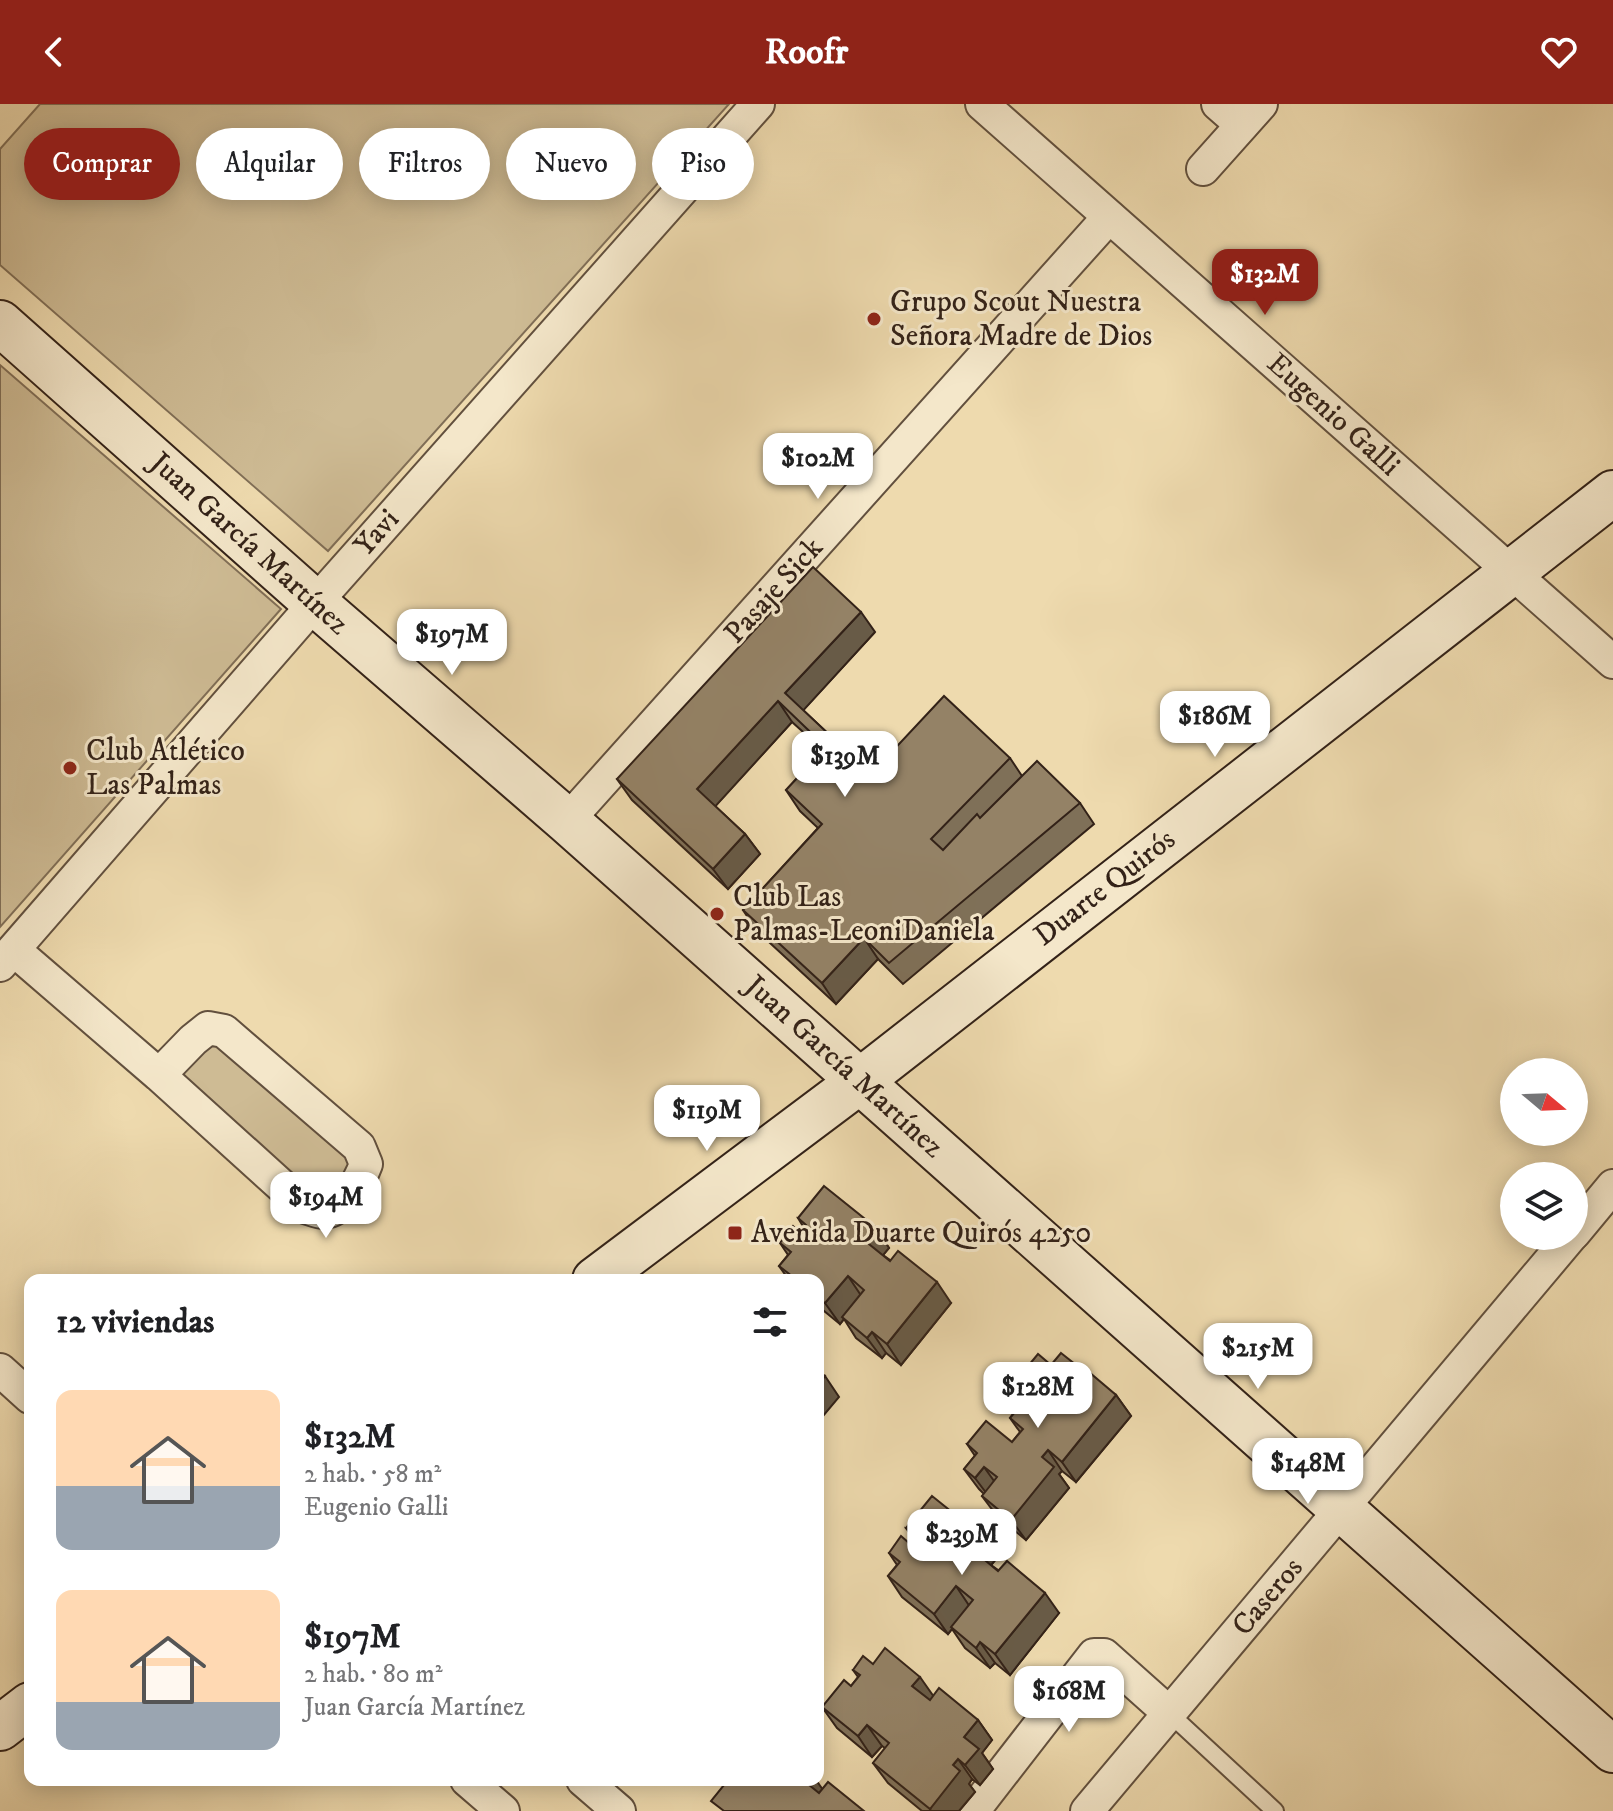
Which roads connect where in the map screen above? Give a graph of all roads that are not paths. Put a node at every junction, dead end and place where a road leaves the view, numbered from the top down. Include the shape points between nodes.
1 (758, 104) edge
2 (982, 104) edge
3 (1218, 104) edge
4 (1252, 115) edge
5 (1203, 169) dead end
6 (1109, 217) junction
7 (0, 323) edge
8 (1613, 493) edge
9 (1510, 572) junction
10 (315, 603) junction
11 (1613, 662) edge
12 (567, 821) junction
13 (7, 958) edge
14 (159, 1075) junction
15 (860, 1081) junction
16 (1613, 1186) edge
17 (1588, 1216) edge
18 (1560, 1250) edge
19 (603, 1274) edge
20 (0, 1370) edge
21 (24, 1392) edge
22 (1341, 1511) junction
23 (24, 1710) edge
24 (1169, 1713) junction
25 (0, 1728) edge
26 (1613, 1750) edge
27 (474, 1786) edge
28 (590, 1786) edge
29 (503, 1811) edge
30 (619, 1811) edge
31 (973, 1811) edge
32 (1087, 1811) edge
33 (1275, 1811) edge

1 - 10 street, Yavi
2 - 6 street, Eugenio Galli
3 - 4 street
4 - 5 street
6 - 9 street, Eugenio Galli
6 - 12 street, Pasaje Sick
7 - 10 main road, Juan García Martínez
8 - 9 main road, Duarte Quirós
9 - 11 street, Eugenio Galli
9 - 15 main road, Duarte Quirós
10 - 12 main road, Juan García Martínez
10 - 13 street, Yavi
12 - 15 main road, Juan García Martínez
13 - 14 street
14 - 14 street via 305,1207 321,1213 335,1210 359,1182 366,1164 359,1147 224,1031 208,1028
15 - 19 main road, Duarte Quirós
15 - 22 main road, Juan García Martínez
16 - 17 street, Caseros
18 - 22 street, Caseros
20 - 21 street
22 - 24 street, Caseros
22 - 26 main road, Juan García Martínez
23 - 25 main road
24 - 31 street via 1104,1655 1094,1655
24 - 32 street, Caseros
24 - 33 lane
27 - 29 street
28 - 30 street

